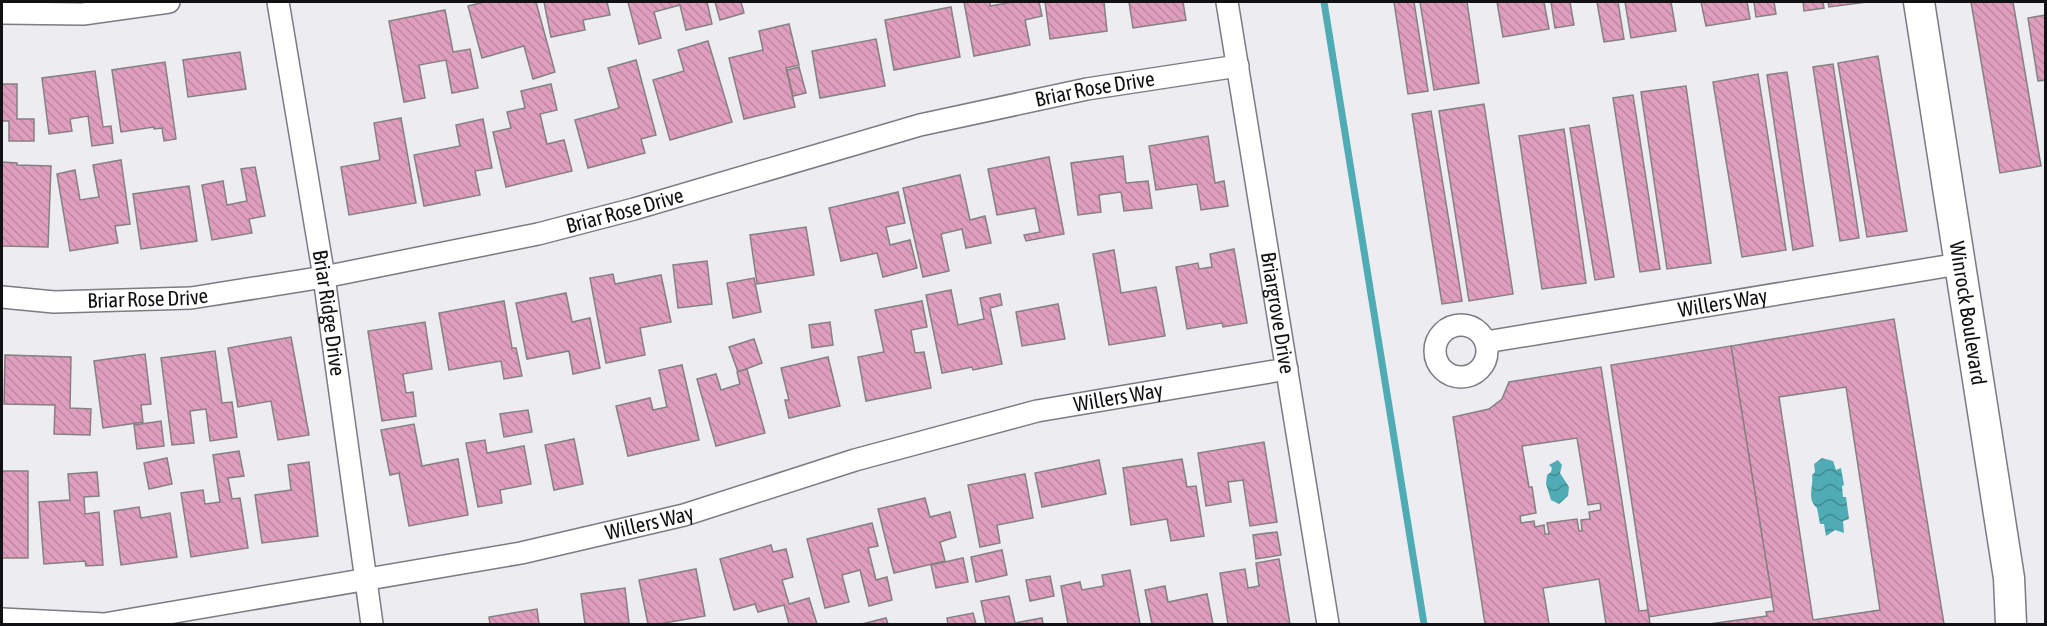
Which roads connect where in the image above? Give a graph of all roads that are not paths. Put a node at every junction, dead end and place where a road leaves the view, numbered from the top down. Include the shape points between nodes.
1 (169, 2) edge
2 (278, 2) edge
3 (1227, 2) edge
4 (1919, 2) edge
5 (2, 13) edge
6 (1238, 66) junction
7 (1959, 264) junction
8 (324, 278) junction
9 (2, 297) edge
10 (1486, 342) dead end
11 (1287, 369) junction
12 (365, 580) junction
13 (2, 619) edge
14 (372, 624) edge
15 (1328, 624) edge
16 (2011, 624) edge

1 - 5 street via 83,14
2 - 8 street, Briar Ridge Drive
3 - 6 street, Briargrove Drive
4 - 7 street, Winrock Boulevard
6 - 8 street, Briar Rose Drive via 1087,89 920,125 549,231
6 - 11 street, Briargrove Drive
7 - 10 street, Willers Way
7 - 16 street, Winrock Boulevard via 2009,578
8 - 9 street, Briar Rose Drive via 191,298 54,302
8 - 12 street, Briar Ridge Drive
11 - 12 street, Willers Way via 1037,411 855,460 684,514 521,553
11 - 15 street, Briargrove Drive
12 - 13 street, Willers Way via 104,624
12 - 14 street, Briar Ridge Drive

